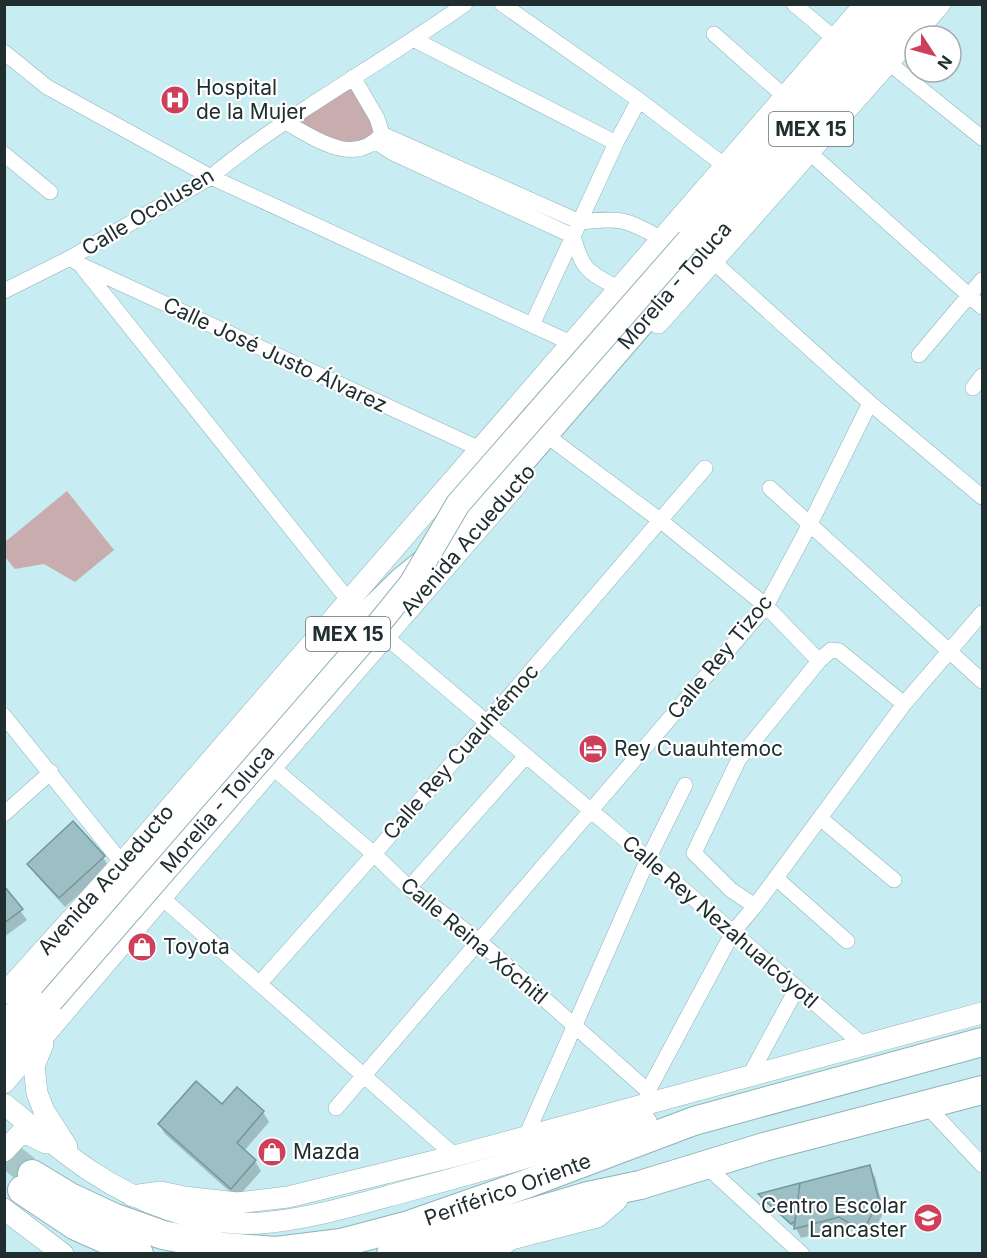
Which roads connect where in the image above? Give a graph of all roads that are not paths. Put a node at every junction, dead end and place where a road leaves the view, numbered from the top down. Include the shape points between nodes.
1 (465, 4) edge
2 (502, 4) edge
3 (794, 4) edge
4 (865, 4) edge
5 (893, 4) edge
6 (918, 4) edge
7 (940, 4) edge
8 (714, 34) dead end
9 (835, 39) junction
10 (415, 40) junction
11 (4, 52) edge
12 (889, 63) junction
13 (353, 77) junction
14 (785, 97) junction
15 (639, 100) junction
16 (285, 122) junction
17 (379, 138) junction
18 (982, 138) edge
19 (616, 143) junction
20 (809, 152) junction
21 (4, 154) edge
22 (724, 166) junction
23 (211, 177) junction
24 (50, 192) dead end
25 (577, 229) junction
26 (688, 244) junction
27 (76, 262) junction
28 (982, 280) edge
29 (619, 289) junction
30 (4, 291) edge
31 (970, 295) junction
32 (982, 307) edge
33 (532, 325) junction
34 (573, 344) junction
35 (919, 354) dead end
36 (870, 402) junction
37 (554, 441) junction
38 (480, 449) junction
39 (705, 468) dead end
40 (770, 488) dead end
41 (982, 497) edge
42 (661, 521) junction
43 (810, 524) junction
44 (349, 601) junction
45 (766, 606) junction
46 (982, 613) edge
47 (386, 637) junction
48 (949, 651) junction
49 (819, 660) junction
50 (982, 681) edge
51 (904, 704) junction
52 (4, 716) edge
53 (487, 722) junction
54 (526, 756) junction
55 (272, 767) junction
56 (51, 772) junction
57 (686, 785) dead end
58 (590, 810) junction
59 (4, 814) edge
60 (820, 818) junction
61 (374, 854) junction
62 (648, 859) junction
63 (122, 863) junction
64 (776, 878) junction
65 (894, 880) dead end
66 (409, 888) junction
67 (161, 897) junction
68 (755, 906) junction
69 (733, 932) junction
70 (478, 941) junction
71 (847, 941) dead end
72 (30, 966) junction
73 (4, 979) edge
74 (260, 983) junction
75 (797, 988) junction
76 (4, 994) edge
77 (62, 1001) junction
78 (982, 1013) edge
79 (4, 1026) edge
80 (574, 1026) junction
81 (982, 1042) edge
82 (862, 1044) junction
83 (6, 1069) edge
84 (364, 1075) junction
85 (750, 1075) junction
86 (982, 1090) edge
87 (4, 1104) edge
88 (647, 1105) junction
89 (926, 1105) junction
90 (336, 1108) dead end
91 (694, 1121) junction
92 (526, 1136) junction
93 (4, 1151) edge
94 (455, 1156) junction
95 (79, 1165) junction
96 (705, 1165) junction
97 (982, 1166) edge
98 (628, 1192) junction
99 (132, 1196) junction
100 (12, 1200) edge
101 (451, 1252) edge
102 (63, 1254) edge
103 (106, 1254) edge
104 (139, 1254) edge
105 (391, 1254) edge
106 (492, 1254) edge
107 (802, 1254) edge

1 - 10 street, Calle Ocolusen
2 - 15 street
3 - 9 street
4 - 9 street, Avenida Acueducto
5 - 26 main road, Morelia - Toluca / MEX 15
6 - 26 main road, Morelia - Toluca / MEX 15
7 - 12 street, Avenida Acueducto
8 - 14 street
9 - 14 street, Avenida Acueducto
10 - 13 street, Calle Ocolusen
10 - 19 street
11 - 23 street via 47,87
12 - 18 street
12 - 20 street, Avenida Acueducto
13 - 16 street, Calle Ocolusen
13 - 17 street via 377,118
14 - 22 street, Avenida Acueducto
15 - 19 street
15 - 22 street
16 - 17 street via 342,149 364,148
16 - 23 street, Calle Ocolusen
17 - 25 street via 393,153
19 - 25 street
20 - 26 street, Avenida Acueducto
20 - 31 street
21 - 24 street
22 - 26 street, Avenida Acueducto
23 - 27 street, Calle Ocolusen
23 - 33 street
25 - 26 street via 609,218 637,224
25 - 29 street via 580,259 585,267
25 - 33 street
26 - 29 street, Avenida Acueducto
26 - 36 street
26 - 37 street, Avenida Acueducto
26 - 77 main road, Morelia - Toluca / MEX 15, bridge via 458,504 411,584
26 - 79 main road, Morelia - Toluca / MEX 15, bridge via 512,474 439,549 361,619
27 - 30 street, Calle Ocolusen
27 - 38 street, Calle José Justo Álvarez
27 - 44 street
28 - 31 street
29 - 34 street, Avenida Acueducto
31 - 32 street
31 - 35 street
33 - 34 street
34 - 38 street, Avenida Acueducto
36 - 41 street
36 - 43 street, Calle Rey Tizoc
37 - 42 street
37 - 47 street, Avenida Acueducto
38 - 44 street, Avenida Acueducto
39 - 42 street, Calle Rey Cuauhtémoc
40 - 43 street
42 - 45 street
42 - 53 street, Calle Rey Cuauhtémoc
43 - 45 street, Calle Rey Tizoc
43 - 48 street
44 - 63 street, Avenida Acueducto
45 - 49 street
45 - 58 street, Calle Rey Tizoc
46 - 48 street
47 - 53 street, Calle Rey Nezahualcóyotl
47 - 55 street, Avenida Acueducto
48 - 50 street
48 - 51 street
49 - 51 street via 831,650 838,651
49 - 68 street via 739,759 694,853 731,890
51 - 60 street
52 - 56 street
53 - 54 street, Calle Rey Nezahualcóyotl
53 - 61 street, Calle Rey Cuauhtémoc
54 - 58 street, Calle Rey Nezahualcóyotl
54 - 66 street
55 - 61 street, Calle Reina Xóchitl
55 - 67 street, Avenida Acueducto
56 - 59 street
56 - 63 street
57 - 62 street
58 - 62 street, Calle Rey Nezahualcóyotl
58 - 70 street, Calle Rey Tizoc
60 - 64 street
60 - 65 street
61 - 66 street, Calle Reina Xóchitl
61 - 74 street, Calle Rey Cuauhtémoc
62 - 69 street, Calle Rey Nezahualcóyotl
62 - 80 street
63 - 72 street, Avenida Acueducto
64 - 68 street
64 - 71 street
66 - 70 street, Calle Reina Xóchitl
67 - 74 street
67 - 77 street, Avenida Acueducto
68 - 69 street
69 - 75 street, Calle Rey Nezahualcóyotl
69 - 88 street
70 - 80 street, Calle Reina Xóchitl
70 - 84 street, Calle Rey Tizoc
72 - 73 street
72 - 76 street, Avenida Acueducto
74 - 84 street
75 - 82 street, Calle Rey Nezahualcóyotl
75 - 85 street
77 - 83 main road, Morelia - Toluca / MEX 15
77 - 95 street, Avenida Acueducto via 34,1066 44,1111
78 - 82 street
80 - 88 street, Calle Reina Xóchitl
80 - 92 street
81 - 91 highway, Periférico Oriente
82 - 85 street
84 - 90 street, Calle Rey Tizoc
84 - 94 street
85 - 88 street
86 - 89 highway, Periférico Oriente
87 - 95 street
88 - 91 street
88 - 92 street
88 - 99 street via 546,1152 309,1216 259,1223 223,1222 168,1210
89 - 96 highway, Periférico Oriente
89 - 97 street
91 - 100 highway, Periférico Oriente via 409,1225 341,1243 276,1251 224,1247 164,1235 70,1197
92 - 94 street
93 - 95 street via 20,1134 30,1135
94 - 99 street via 278,1198 237,1203 161,1192
95 - 99 street
96 - 98 highway, Periférico Oriente
96 - 107 street
98 - 101 street
98 - 105 highway, Periférico Oriente via 588,1196
98 - 106 street via 597,1217 512,1239
100 - 102 street via 26,1227
100 - 103 main road
100 - 104 highway

